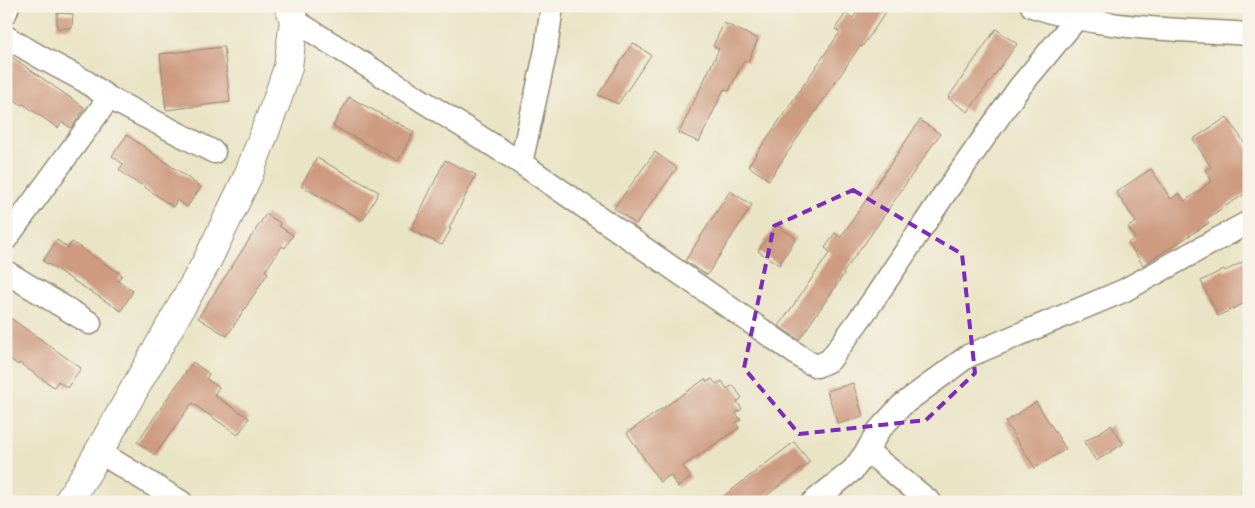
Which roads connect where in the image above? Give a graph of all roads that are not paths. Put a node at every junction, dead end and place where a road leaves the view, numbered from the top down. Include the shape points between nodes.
1 (8, 6) edge
2 (552, 6) edge
3 (1032, 6) edge
4 (6, 12) edge
5 (292, 13) edge
6 (1078, 18) junction
7 (1249, 34) edge
8 (6, 37) edge
9 (109, 98) junction
10 (214, 152) dead end
11 (521, 163) junction
12 (1249, 222) edge
13 (6, 239) edge
14 (6, 272) edge
15 (90, 323) dead end
16 (867, 451) junction
17 (99, 452) junction
18 (68, 502) edge
19 (182, 502) edge
20 (813, 502) edge
21 (930, 502) edge

1 - 4 street
2 - 11 street via 546,50
3 - 6 street
5 - 11 street
5 - 17 main road via 288,67 248,176 206,263
6 - 7 street via 1100,24
6 - 11 street via 1019,88 830,360 817,366
8 - 9 street via 86,81
9 - 10 street
9 - 13 street
12 - 16 street via 1123,291 968,356 902,405 879,430
14 - 15 street
16 - 20 street via 853,470
16 - 21 street
17 - 18 main road
17 - 19 street

